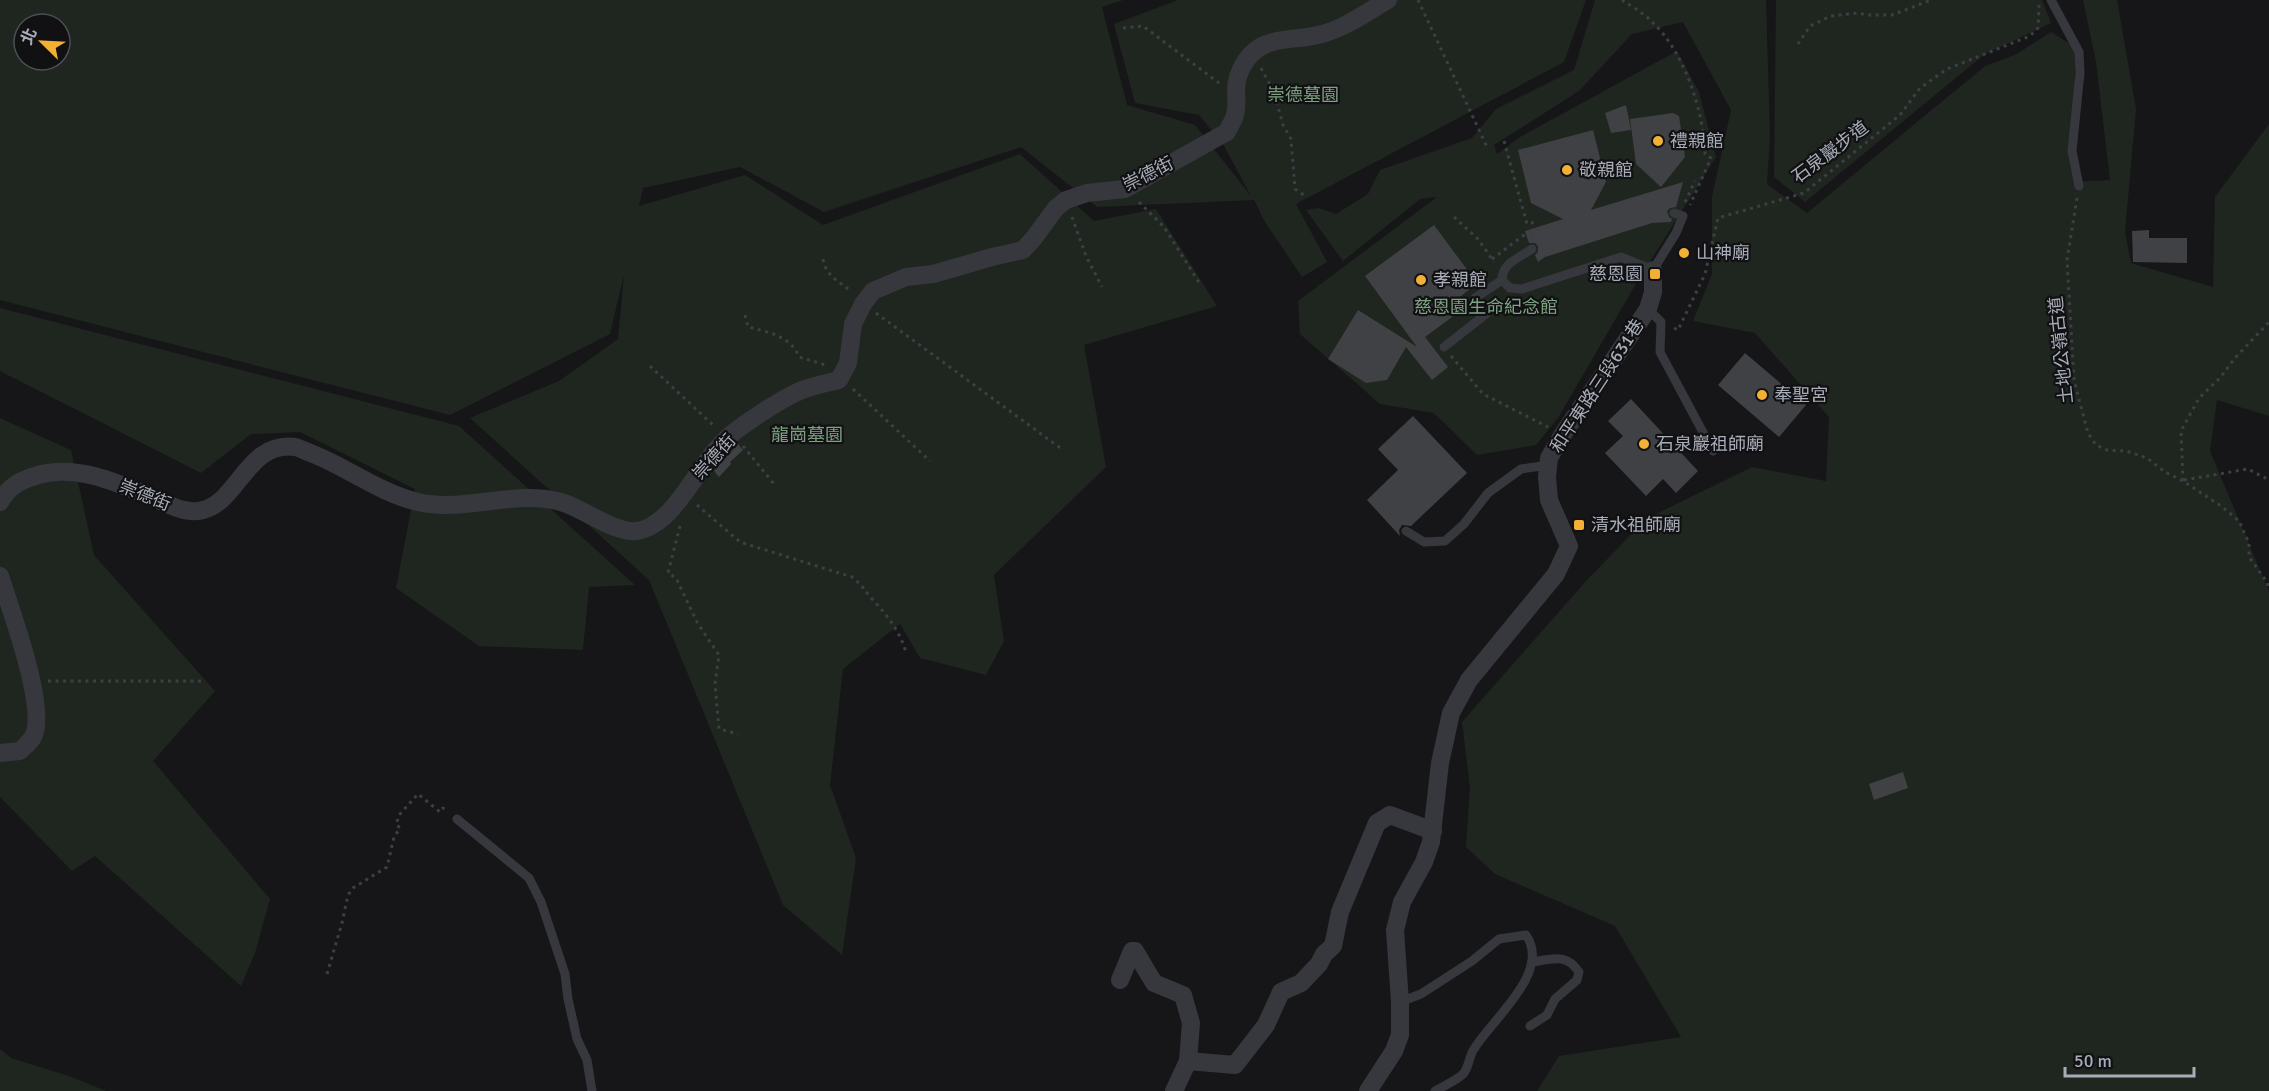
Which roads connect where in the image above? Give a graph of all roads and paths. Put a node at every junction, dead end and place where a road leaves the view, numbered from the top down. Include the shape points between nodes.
1 (1388, 0) edge
2 (1418, 0) edge
3 (1622, 0) edge
4 (1931, 0) edge
5 (2038, 0) edge
6 (2051, 0) edge
7 (1123, 28) dead end
8 (1798, 44) dead end
9 (1250, 56) junction
10 (1235, 86) junction
11 (1504, 141) dead end
12 (1488, 149) dead end
13 (1695, 181) dead end
14 (2079, 186) joint
15 (1125, 189) junction
16 (1304, 195) dead end
17 (1066, 200) junction
18 (1685, 202) dead end
19 (1690, 205) dead end
20 (1674, 213) dead end
21 (1454, 217) dead end
22 (1536, 222) dead end
23 (1540, 228) dead end
24 (1532, 249) dead end
25 (823, 259) dead end
26 (1492, 260) junction
27 (1496, 266) dead end
28 (1653, 270) junction
29 (1502, 280) junction
30 (1200, 284) dead end
31 (1102, 287) dead end
32 (850, 290) dead end
33 (1524, 303) dead end
34 (863, 304) junction
35 (1507, 304) dead end
36 (745, 315) dead end
37 (1654, 315) junction
38 (2269, 321) edge
39 (1444, 347) joint
40 (650, 366) dead end
41 (846, 384) junction
42 (1563, 434) junction
43 (729, 436) junction
44 (1063, 450) dead end
45 (1713, 451) dead end
46 (930, 461) dead end
47 (1549, 465) junction
48 (2269, 480) edge
49 (2182, 481) junction
50 (774, 484) dead end
51 (0, 502) edge
52 (693, 502) dead end
53 (682, 519) dead end
54 (1406, 531) dead end
55 (0, 576) edge
56 (2269, 590) edge
57 (906, 651) dead end
58 (32, 681) junction
59 (203, 681) dead end
60 (738, 734) dead end
61 (0, 753) edge
62 (457, 819) joint
63 (1433, 831) junction
64 (1533, 962) junction
65 (327, 974) dead end
66 (1120, 980) dead end
67 (1400, 1002) junction
68 (1530, 1026) dead end
69 (1188, 1061) junction
70 (592, 1091) edge
71 (1174, 1091) edge
72 (1368, 1091) edge
73 (1435, 1091) edge

1 - 9 street via 1321,34 1276,40 1262,45
2 - 12 path
3 - 19 path via 1652,21 1670,42 1692,88 1705,154 1711,158
4 - 8 path via 1892,15 1831,16 1810,26
5 - 37 path, 石泉巖步道 via 2038,28 2030,36 1947,69 1920,88 1900,115 1804,193 1718,218 1705,274 1678,330
6 - 14 lane via 2079,52 2072,151
7 - 10 path via 1143,26 1221,85
9 - 10 street, 崇德街
9 - 16 path via 1274,92 1291,139 1295,189
10 - 15 street, 崇德街 via 1235,115 1227,132
11 - 22 path via 1527,224
13 - 18 path
14 - 49 path, 土地公嶺古道 via 2067,260 2074,380 2088,433 2096,445 2147,458
15 - 17 street, 崇德街 via 1087,193
15 - 30 path via 1164,227
17 - 31 path
17 - 34 street via 1056,207 1023,250 933,274 906,277 873,291
20 - 28 lane, 和平東路三段631巷 via 1683,216
21 - 26 path via 1478,239
23 - 26 path via 1528,232
24 - 29 lane via 1505,267
25 - 32 path via 831,278
26 - 27 path
28 - 29 lane via 1621,257 1522,289 1510,288
28 - 37 street, 和平東路三段631巷
29 - 39 lane via 1475,298 1486,314
33 - 35 path via 1509,308
34 - 41 street via 853,324
34 - 44 path
36 - 41 path via 748,327 778,334 796,349 799,357 826,365
37 - 42 street, 和平東路三段631巷
37 - 45 lane via 1660,352
38 - 49 path via 2199,398 2181,431
39 - 42 path via 1483,394
40 - 43 path
41 - 43 street, 崇德街 via 802,390
41 - 46 path
42 - 47 street, 和平東路三段631巷
43 - 50 path
43 - 51 street, 崇德街 via 705,461 668,514 653,526 634,531 560,501 532,498 437,506 401,498 295,447 273,450 252,463 222,501 203,510 182,510 123,486 68,470 15,484
47 - 54 lane via 1521,469 1496,487 1445,541 1424,542
47 - 63 street, 和平東路三段631巷 via 1549,500 1569,546 1556,574 1469,680 1451,713 1440,763
48 - 49 path via 2248,469
49 - 56 path, 土地公嶺古道 via 2239,521 2249,543 2249,557
52 - 57 path via 740,542 852,577 883,609
53 - 60 path via 668,573 676,578 719,656 715,684 719,729
55 - 58 street
58 - 59 path
58 - 61 street via 36,718 33,737 20,751
62 - 65 path via 418,795 400,813 396,824 400,828 387,867 348,895
62 - 70 lane via 529,879 541,902 565,974 567,999
63 - 67 street, 和平東路三段631巷 via 1424,862 1402,902 1395,930
63 - 69 street via 1390,816 1377,824 1340,912 1333,946 1319,964 1301,983 1281,992 1266,1025 1235,1065
64 - 67 lane via 1532,943 1526,934 1499,939 1430,988
64 - 68 lane via 1562,958 1572,962 1579,972 1577,980 1555,999 1547,1015
64 - 73 lane via 1522,987 1474,1049 1463,1074
66 - 69 street via 1135,951 1154,983 1182,995 1191,1023
67 - 72 street, 和平東路三段631巷 via 1400,1035
69 - 71 street

